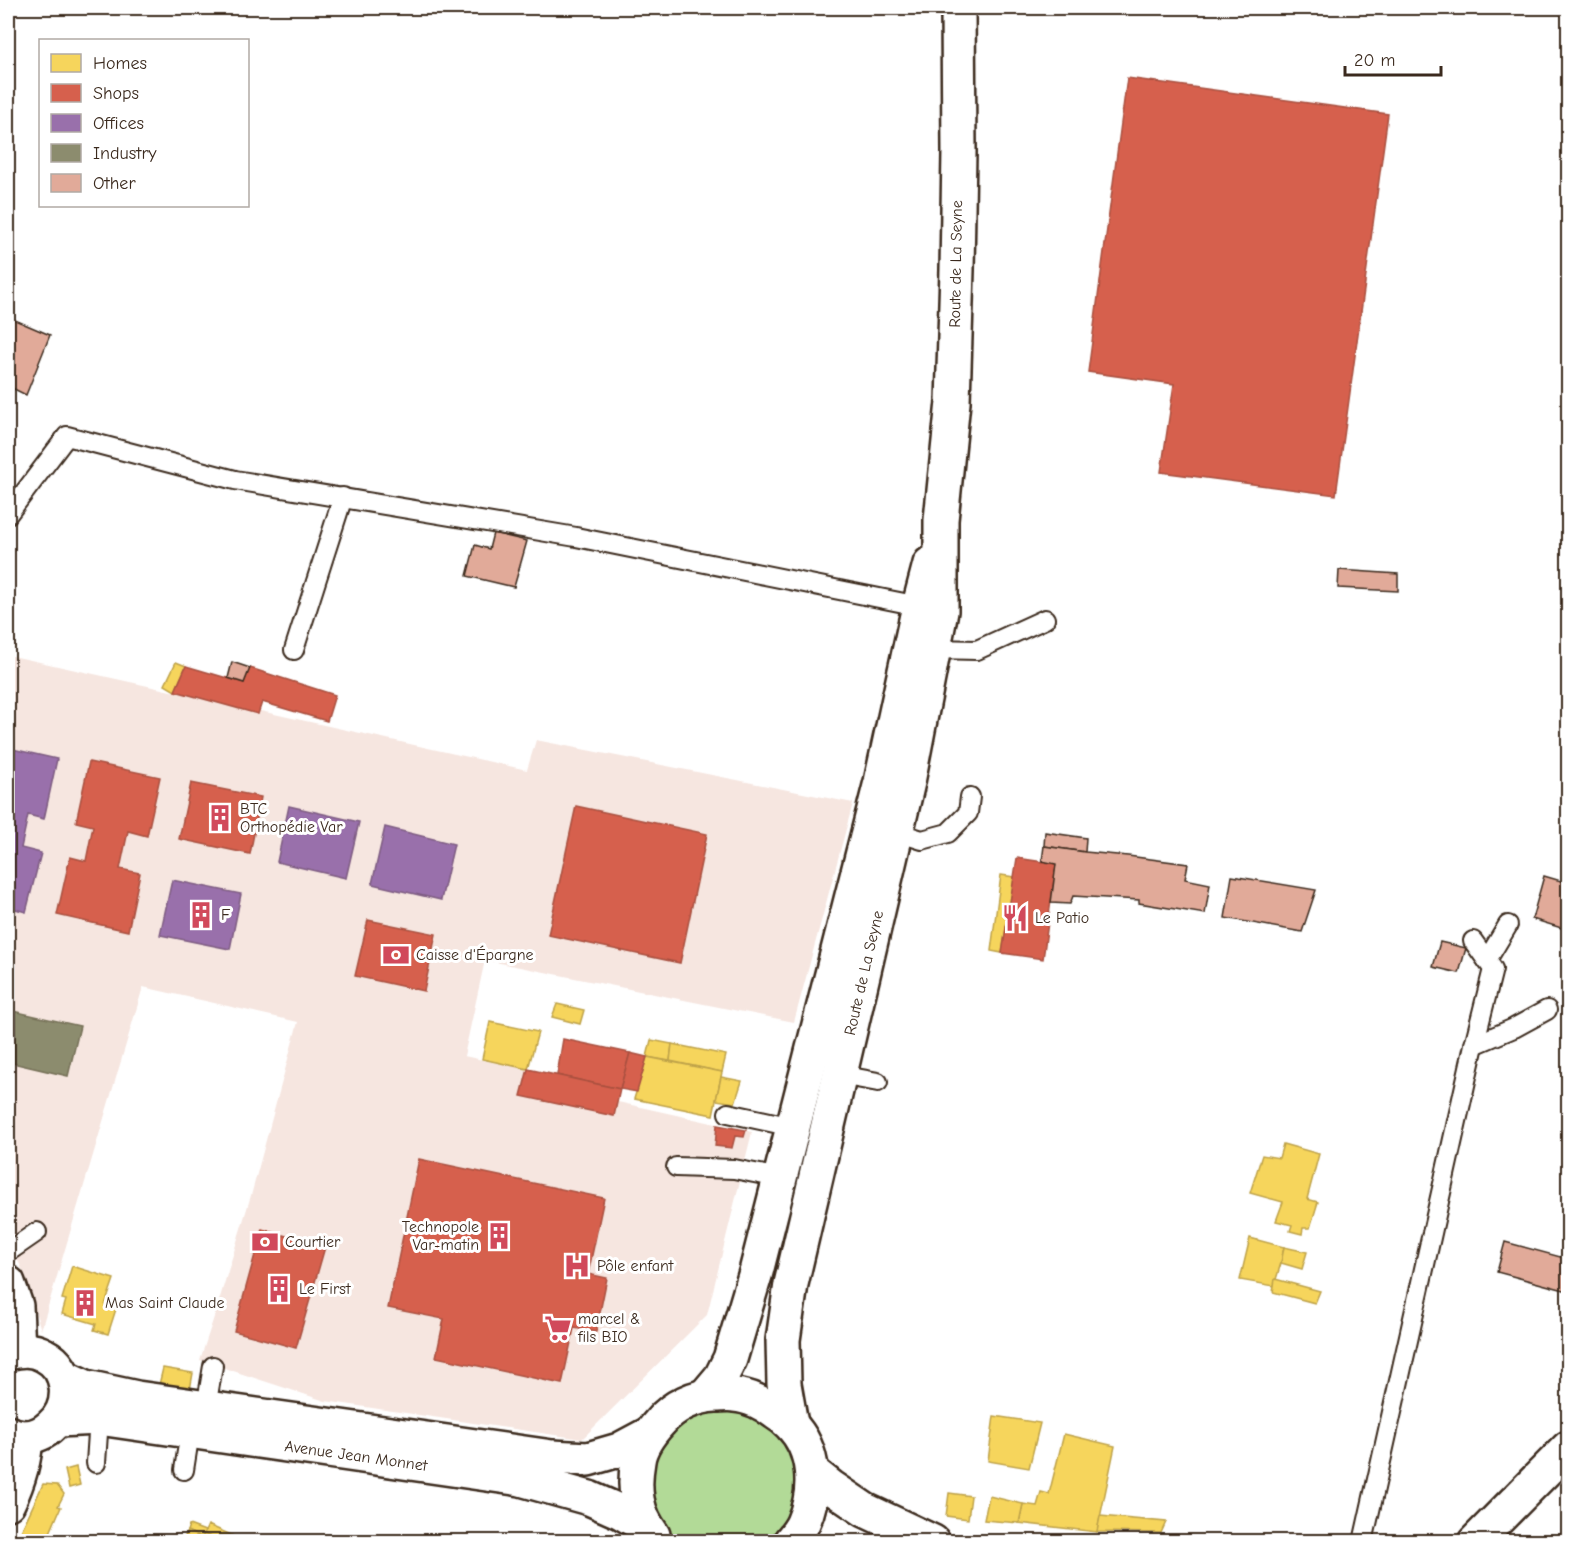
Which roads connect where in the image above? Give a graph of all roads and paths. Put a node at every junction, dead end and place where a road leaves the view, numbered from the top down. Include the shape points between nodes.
1 (958, 8) edge
2 (344, 497) junction
3 (8, 514) edge
4 (941, 520) junction
5 (919, 606) junction
6 (1045, 619) dead end
7 (934, 649) junction
8 (294, 650) dead end
9 (970, 797) dead end
10 (897, 832) junction
11 (1508, 925) dead end
12 (1473, 940) dead end
13 (1487, 960) junction
14 (1547, 1010) dead end
15 (1474, 1045) junction
16 (840, 1075) junction
17 (878, 1082) dead end
18 (728, 1113) dead end
19 (793, 1127) junction
20 (676, 1167) dead end
21 (780, 1178) junction
22 (37, 1232) dead end
23 (8, 1252) edge
24 (8, 1283) edge
25 (13, 1352) edge
26 (213, 1366) dead end
27 (64, 1377) junction
28 (705, 1396) junction
29 (99, 1418) junction
30 (58, 1420) junction
31 (198, 1420) junction
32 (791, 1424) junction
33 (649, 1434) junction
34 (17, 1435) edge
35 (96, 1463) dead end
36 (1561, 1464) edge
37 (184, 1470) dead end
38 (812, 1472) junction
39 (8, 1503) edge
40 (651, 1534) edge
41 (790, 1542) edge
42 (933, 1542) edge
43 (1362, 1542) edge
44 (1475, 1542) edge

1 - 4 main road, Route de La Seyne via 953,390
2 - 3 lane via 236,480 68,436
2 - 5 lane via 576,537
2 - 8 lane
4 - 5 main road, Route de La Seyne
4 - 7 main road, Route de La Seyne via 941,611
5 - 19 main road, Route de La Seyne via 881,782
6 - 7 lane via 977,650
7 - 10 main road, Route de La Seyne
9 - 10 lane via 968,813 948,833 922,840
10 - 16 main road, Route de La Seyne
11 - 13 lane
12 - 13 lane
13 - 15 lane via 1493,969
14 - 15 lane
15 - 43 lane
16 - 17 lane
16 - 32 main road, Route de La Seyne via 791,1284 783,1340 784,1384
18 - 19 lane
19 - 21 main road, Route de La Seyne
20 - 21 lane via 734,1169
21 - 28 main road, Route de La Seyne via 730,1359
22 - 23 lane
24 - 25 main road via 16,1306
25 - 27 main road, Avenue Jean Monnet via 30,1350 44,1355
26 - 31 lane
27 - 30 main road via 65,1406
27 - 31 main road, Avenue Jean Monnet
28 - 32 main road via 736,1395 766,1404
28 - 33 main road via 683,1403 664,1416
29 - 30 main road, Avenue Jean Monnet
29 - 31 main road, Avenue Jean Monnet
29 - 35 lane
30 - 34 main road via 34,1436
31 - 33 main road, Avenue Jean Monnet via 588,1459 619,1450
31 - 37 lane
31 - 40 main road, Avenue Jean Monnet via 521,1479 589,1498 621,1512
32 - 38 main road via 809,1455
33 - 40 main road via 639,1456 635,1479 637,1503
34 - 39 main road via 25,1452
36 - 44 main road
38 - 41 main road via 812,1499 803,1525
38 - 42 main road via 865,1510

